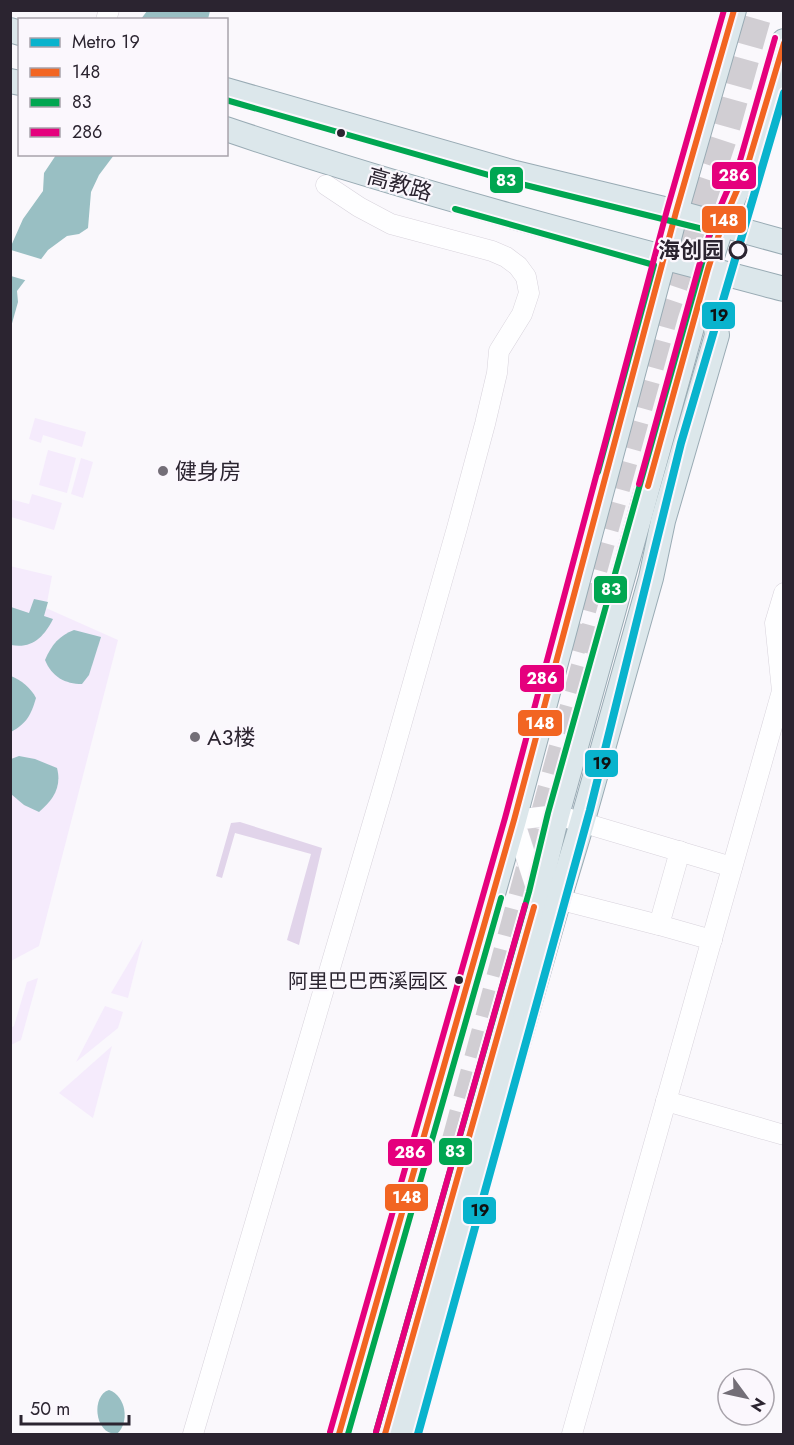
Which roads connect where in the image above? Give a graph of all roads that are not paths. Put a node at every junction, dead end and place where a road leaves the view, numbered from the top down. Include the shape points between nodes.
1 (734, 10) edge
2 (783, 41) edge
3 (228, 91) edge
4 (228, 130) edge
5 (326, 184) dead end
6 (676, 212) junction
7 (722, 225) junction
8 (783, 242) edge
9 (665, 259) junction
10 (708, 269) junction
11 (783, 289) edge
12 (663, 521) junction
13 (621, 583) junction
14 (783, 593) edge
15 (783, 686) edge
16 (556, 815) junction
17 (514, 820) junction
18 (582, 823) junction
19 (680, 851) junction
20 (732, 867) junction
21 (548, 897) junction
22 (659, 925) junction
23 (712, 940) junction
24 (666, 1101) junction
25 (783, 1135) edge
26 (407, 1432) edge
27 (193, 1434) edge
28 (339, 1434) edge
29 (384, 1434) edge
30 (572, 1434) edge

1 - 6 main road
2 - 7 main road via 747,167
3 - 6 main road, 高教路 via 515,173
4 - 9 main road, 高教路 via 330,165
5 - 27 street via 391,224 506,257 526,277 529,293 524,312 499,351 485,424 457,528
6 - 7 main road, 高教路
6 - 9 main road
7 - 8 main road, 高教路
7 - 10 main road
9 - 10 main road, 高教路
9 - 17 main road
10 - 11 main road, 高教路
10 - 12 main road via 717,334
10 - 13 main road
12 - 13 main road
12 - 18 main road via 651,579
13 - 16 main road
14 - 15 street via 775,623
15 - 20 street
16 - 17 street
16 - 18 street
16 - 21 main road
17 - 21 street
17 - 28 main road
18 - 19 street
18 - 21 main road
19 - 20 street
19 - 22 street
20 - 23 street
21 - 22 street
21 - 26 main road
21 - 29 main road
22 - 23 street
23 - 24 street
24 - 25 street
24 - 30 street

